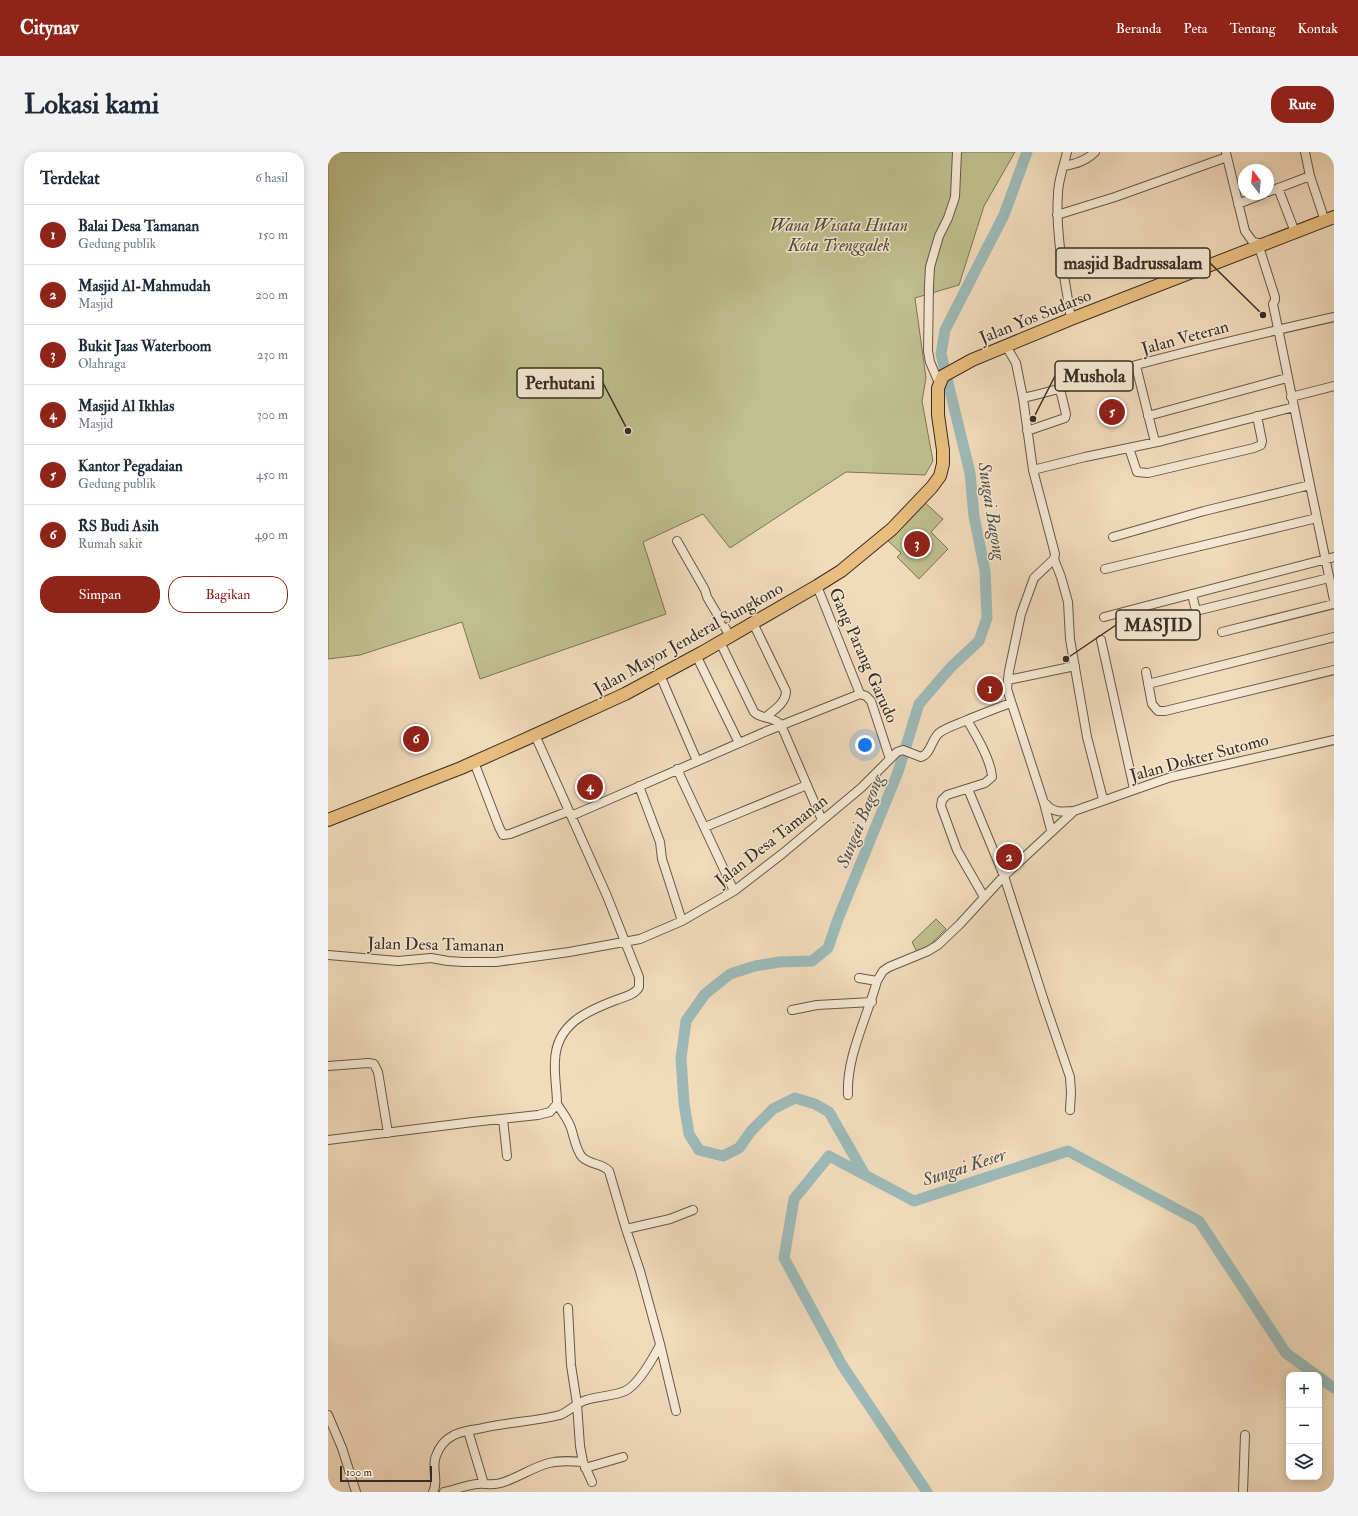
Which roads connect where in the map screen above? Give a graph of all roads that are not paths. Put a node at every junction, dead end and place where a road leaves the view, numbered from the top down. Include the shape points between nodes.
1 (957, 152) edge
2 (1067, 152) edge
3 (1095, 152) edge
4 (1305, 152) edge
5 (1227, 154) edge
6 (1064, 166) junction
7 (1310, 176) junction
8 (1278, 188) junction
9 (1274, 190) edge
10 (1248, 200) edge
11 (1238, 204) junction
12 (1057, 215) junction
13 (1329, 219) edge
14 (1245, 231) junction
15 (1295, 232) junction
16 (1262, 245) junction
17 (1234, 256) junction
18 (1334, 318) edge
19 (1071, 319) junction
20 (1278, 330) junction
21 (1006, 346) junction
22 (1136, 366) junction
23 (1287, 378) junction
24 (941, 379) junction
25 (1334, 386) edge
26 (1060, 389) junction
27 (1291, 396) junction
28 (1023, 398) junction
29 (1294, 407) junction
30 (1148, 416) junction
31 (1257, 416) junction
32 (1027, 431) junction
33 (1155, 442) junction
34 (1129, 448) junction
35 (1033, 470) junction
36 (1310, 485) junction
37 (1317, 518) junction
38 (1113, 537) dead end
39 (678, 541) dead end
40 (1334, 557) edge
41 (1054, 559) junction
42 (1325, 559) junction
43 (1106, 569) dead end
44 (1329, 578) junction
45 (817, 586) junction
46 (1192, 594) junction
47 (1334, 600) edge
48 (1334, 604) edge
49 (1104, 617) dead end
50 (753, 623) junction
51 (1222, 632) dead end
52 (1334, 637) edge
53 (725, 639) junction
54 (1101, 640) dead end
55 (696, 655) junction
56 (1076, 666) junction
57 (1334, 670) edge
58 (1146, 672) dead end
59 (660, 675) junction
60 (1008, 680) junction
61 (1148, 684) junction
62 (860, 694) junction
63 (1011, 703) junction
64 (766, 717) junction
65 (967, 720) junction
66 (782, 725) junction
67 (535, 735) junction
68 (1334, 740) edge
69 (739, 743) junction
70 (890, 758) junction
71 (697, 761) junction
72 (474, 762) junction
73 (677, 769) junction
74 (808, 785) junction
75 (639, 786) junction
76 (968, 789) junction
77 (1134, 789) junction
78 (1103, 800) junction
79 (1044, 803) junction
80 (1074, 810) junction
81 (570, 813) junction
82 (328, 820) edge
83 (822, 820) junction
84 (705, 827) junction
85 (1052, 830) junction
86 (1004, 876) junction
87 (734, 891) junction
88 (984, 897) junction
89 (682, 920) junction
90 (625, 942) junction
91 (328, 955) edge
92 (859, 978) dead end
93 (877, 981) junction
94 (872, 1002) junction
95 (792, 1010) dead end
96 (328, 1066) edge
97 (848, 1095) dead end
98 (557, 1104) junction
99 (1070, 1110) dead end
100 (503, 1119) junction
101 (388, 1133) junction
102 (328, 1140) edge
103 (507, 1156) dead end
104 (693, 1210) dead end
105 (626, 1228) junction
106 (568, 1308) dead end
107 (660, 1344) junction
108 (577, 1404) junction
109 (676, 1411) dead end
110 (328, 1415) edge
111 (468, 1431) junction
112 (1245, 1435) dead end
113 (623, 1457) dead end
114 (584, 1465) junction
115 (592, 1482) dead end
116 (484, 1484) junction
117 (356, 1492) edge
118 (433, 1492) edge
119 (444, 1492) edge
120 (1243, 1492) edge

1 - 24 street via 955,197 930,267 928,351 930,362
2 - 6 street
3 - 6 street via 1079,162
4 - 7 street
5 - 11 street
5 - 12 street via 1115,197
6 - 12 street via 1058,192
7 - 8 street
7 - 13 street
8 - 9 street
8 - 15 street
10 - 11 street
11 - 14 street
12 - 19 street
13 - 15 highway, Jalan Yos Sudarso
14 - 16 street via 1252,242
14 - 17 street via 1243,246
15 - 16 highway, Jalan Yos Sudarso
16 - 17 highway, Jalan Yos Sudarso
16 - 20 street via 1276,300 1273,304
17 - 19 highway, Jalan Yos Sudarso
18 - 20 street, Jalan Veteran
19 - 21 highway, Jalan Yos Sudarso
20 - 22 street, Jalan Veteran
20 - 23 street
21 - 24 highway, Jalan Yos Sudarso via 972,360
21 - 28 street via 1016,363
22 - 26 street, Jalan Veteran
22 - 30 street
23 - 27 street
23 - 30 street
24 - 45 highway, Jalan Mayor Jenderal Sungkono via 938,388 938,415 943,450 940,476 892,529 841,571
25 - 27 street
26 - 28 street, Jalan Veteran
26 - 32 street via 1065,418
27 - 29 street
28 - 32 street
29 - 31 street
29 - 36 street
30 - 33 street
31 - 33 street
31 - 34 street via 1262,441 1261,445 1254,448 1148,473 1137,472
32 - 35 street
33 - 34 street
34 - 35 street
35 - 41 street via 1055,554
36 - 37 street
36 - 38 street
37 - 42 street
37 - 43 street
39 - 53 street via 705,590
40 - 42 street
41 - 56 street via 1068,602 1070,639
41 - 60 street via 1034,578 1021,614
42 - 44 street
42 - 46 street
44 - 46 street via 1196,611
44 - 47 street
45 - 50 highway, Jalan Mayor Jenderal Sungkono
45 - 62 street, Gang Parang Garudo
46 - 49 street
48 - 51 street
50 - 53 highway, Jalan Mayor Jenderal Sungkono
50 - 64 street via 786,691 784,701
52 - 61 street
53 - 55 highway, Jalan Mayor Jenderal Sungkono
53 - 64 street via 754,712
54 - 77 street
55 - 59 highway, Jalan Mayor Jenderal Sungkono
55 - 69 street
56 - 60 street
56 - 78 street via 1087,736
57 - 61 street via 1165,711 1158,711 1154,707
58 - 61 street
59 - 67 highway, Jalan Mayor Jenderal Sungkono
59 - 71 street
60 - 63 street via 1007,689
62 - 66 street
62 - 70 street, Gang Parang Garudo via 871,701
63 - 65 street, Jalan Desa Tamanan
63 - 79 street
64 - 66 street via 777,720
65 - 70 street, Jalan Desa Tamanan via 938,734 926,754 920,757 903,750
65 - 76 street via 992,774 988,781
66 - 69 street
66 - 74 street
67 - 72 highway, Jalan Mayor Jenderal Sungkono
67 - 81 street
68 - 77 street, Jalan Dokter Sutomo via 1171,777
69 - 71 street
70 - 83 street, Jalan Desa Tamanan via 861,788
71 - 73 street
72 - 81 street via 503,835
72 - 82 highway, Jalan Mayor Jenderal Sungkono
73 - 75 street
73 - 84 street
74 - 83 street
74 - 84 street
75 - 81 street
75 - 89 street via 660,842 662,859
76 - 86 street
76 - 88 street via 944,797 941,806 957,850
77 - 78 street, Jalan Dokter Sutomo
78 - 80 street, Jalan Dokter Sutomo
79 - 80 street via 1061,813
79 - 85 street
80 - 85 street
81 - 90 street
83 - 87 street, Jalan Desa Tamanan
84 - 87 street
85 - 86 street
86 - 88 street
86 - 99 street via 1070,1077
87 - 89 street, Jalan Desa Tamanan
88 - 93 street via 938,945 889,967
89 - 90 street, Jalan Desa Tamanan via 640,939
90 - 91 street, Jalan Desa Tamanan via 496,962 463,962 431,958 398,961
90 - 98 street via 639,977 640,987 632,994 581,1015 568,1027 555,1054
92 - 93 street
93 - 94 street
94 - 95 street via 818,1005
94 - 97 street via 850,1064
96 - 101 street via 374,1064 378,1072
98 - 100 street via 545,1114
98 - 105 street via 568,1120 583,1158 609,1171
100 - 101 street
100 - 103 street
101 - 102 street
104 - 105 street via 670,1219
105 - 107 street
106 - 108 street via 571,1365
107 - 108 street via 658,1351 630,1388
107 - 109 street
108 - 111 street via 560,1416
108 - 114 street
110 - 117 street
111 - 116 street
111 - 118 street via 446,1440 435,1456 436,1484
112 - 120 street
113 - 114 street
114 - 115 street
114 - 116 street via 561,1461 549,1463 500,1483
116 - 119 street

